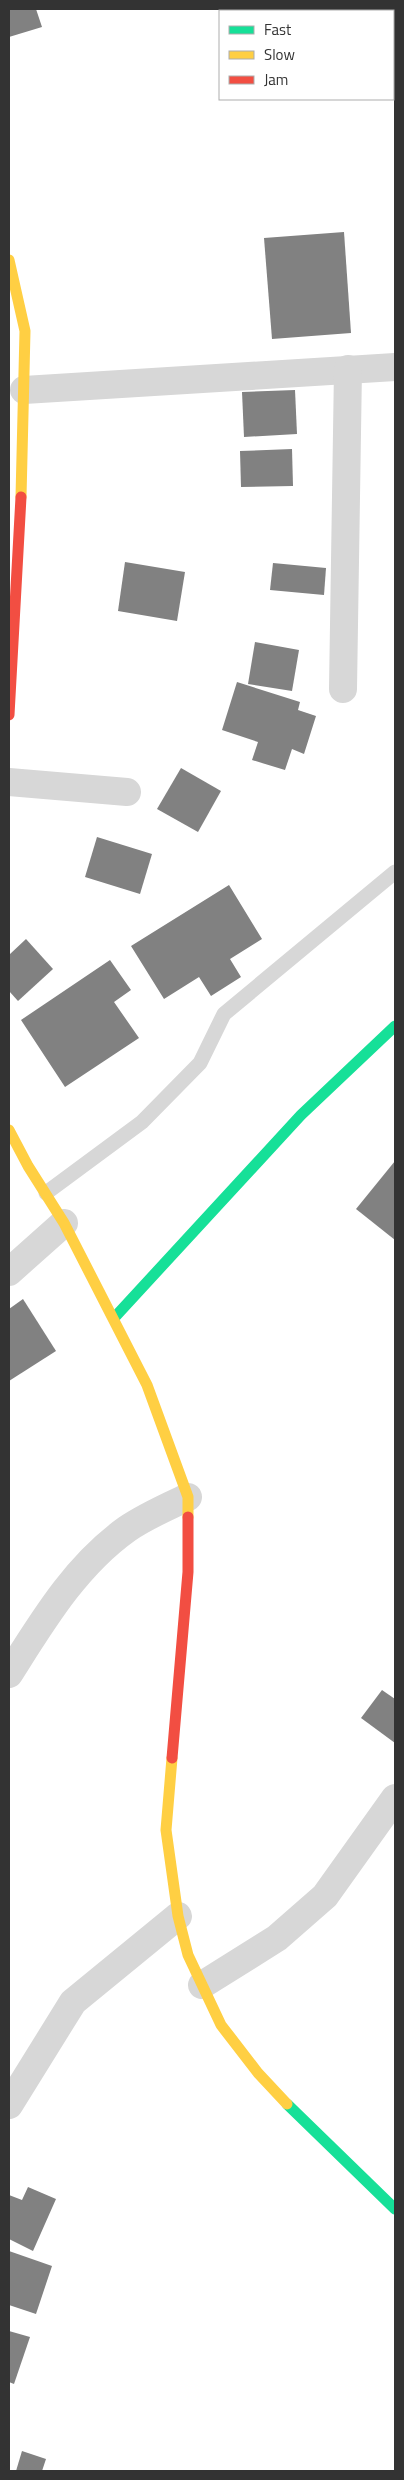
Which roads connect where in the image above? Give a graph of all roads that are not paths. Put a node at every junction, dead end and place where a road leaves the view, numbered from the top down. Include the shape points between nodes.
1 (9, 260) edge
2 (395, 367) edge
3 (348, 369) junction
4 (24, 390) junction
5 (342, 689) dead end
6 (9, 715) edge
7 (9, 782) edge
8 (127, 792) dead end
9 (395, 872) edge
10 (395, 1026) edge
11 (9, 1130) edge
12 (46, 1193) junction
13 (64, 1223) junction
14 (9, 1272) edge
15 (114, 1318) junction
16 (188, 1498) junction
17 (9, 1674) edge
18 (395, 1798) edge
19 (178, 1916) junction
20 (202, 1985) junction
21 (9, 2105) edge
22 (395, 2210) edge

1 - 4 street via 25,331
2 - 3 street
3 - 4 street
3 - 5 street
4 - 6 street via 22,488
7 - 8 street
9 - 12 lane via 224,1014 200,1063 142,1122
10 - 15 street via 301,1115
11 - 12 street
12 - 13 street
13 - 14 street
13 - 15 street
15 - 16 street via 147,1385
16 - 17 street via 125,1530 100,1553 60,1595
16 - 19 street via 188,1572 166,1830
18 - 20 street via 325,1896 277,1938
19 - 20 street via 188,1955
19 - 21 street via 73,2002
20 - 22 street via 221,2025 258,2073

